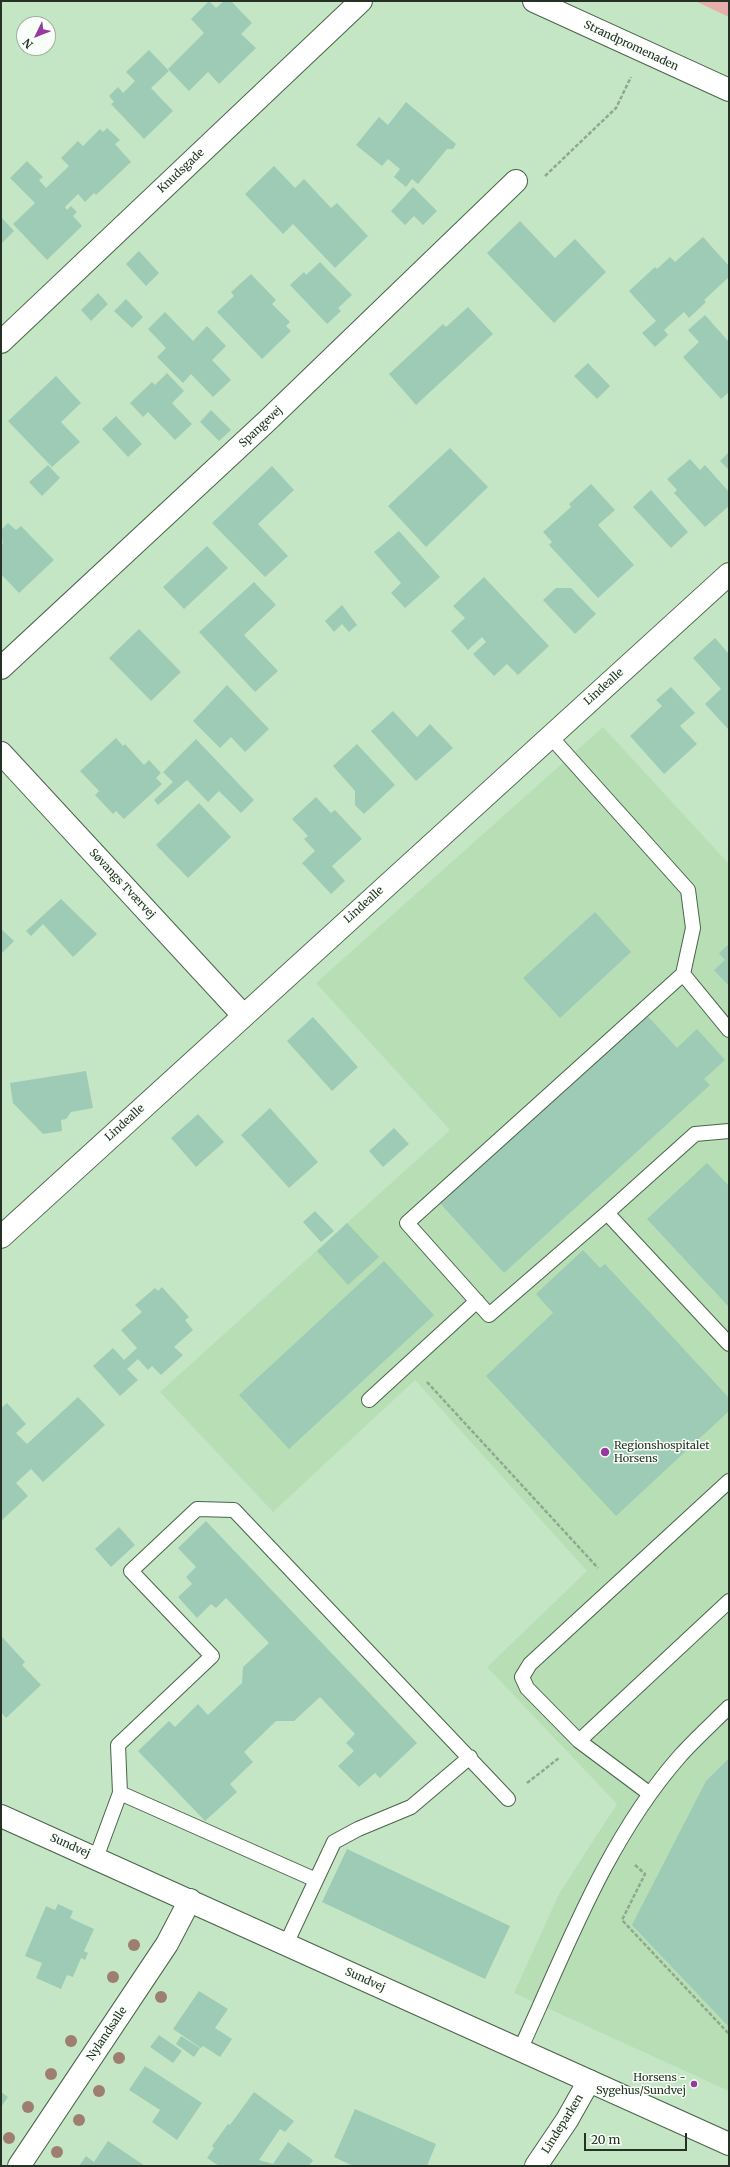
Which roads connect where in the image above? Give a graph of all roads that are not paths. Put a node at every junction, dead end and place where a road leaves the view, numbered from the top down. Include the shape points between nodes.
1 (361, 1) edge
2 (534, 1) edge
3 (729, 90) edge
4 (516, 181) road end
5 (1, 342) edge
6 (729, 574) edge
7 (1, 668) edge
8 (550, 736) junction
9 (1, 753) edge
10 (682, 974) junction
11 (243, 1015) junction
12 (729, 1030) edge
13 (729, 1131) edge
14 (607, 1213) junction
15 (1, 1237) edge
16 (477, 1301) junction
17 (729, 1344) edge
18 (369, 1400) dead end
19 (729, 1481) edge
20 (729, 1601) edge
21 (729, 1707) edge
22 (580, 1742) junction
23 (470, 1757) junction
24 (120, 1793) junction
25 (650, 1794) junction
26 (508, 1799) road end
27 (1, 1816) edge
28 (96, 1858) junction
29 (316, 1880) junction
30 (190, 1900) junction
31 (286, 1944) junction
32 (520, 2050) junction
33 (589, 2081) junction
34 (729, 2144) edge
35 (19, 2166) edge
36 (536, 2166) edge

1 - 5 street, Knudsgade
2 - 3 street, Strandpromenaden
4 - 7 street, Spangevej via 268,420
6 - 8 street, Lindealle
8 - 10 lane via 688,890 693,928
8 - 11 street, Lindealle
9 - 11 street, Søvangs Tværvej
10 - 12 lane
10 - 16 lane via 407,1223
11 - 15 street, Lindealle
13 - 14 lane via 695,1134
14 - 16 lane via 489,1315
14 - 17 lane
16 - 18 lane
19 - 22 lane via 530,1664 522,1678 527,1688
20 - 22 lane
21 - 25 lane via 680,1756
22 - 25 lane
23 - 24 lane via 234,1510 197,1509 132,1572 212,1656 118,1745
23 - 26 lane
23 - 29 lane via 411,1808 358,1829 334,1842
24 - 28 lane
24 - 29 lane
25 - 32 lane via 595,1888
27 - 28 street, Sundvej
28 - 30 street, Sundvej
29 - 31 lane
30 - 31 street, Sundvej
30 - 35 street, Nylandsalle via 167,1944
31 - 32 street, Sundvej
32 - 33 street, Sundvej
33 - 34 street, Sundvej
33 - 36 street, Lindeparken

